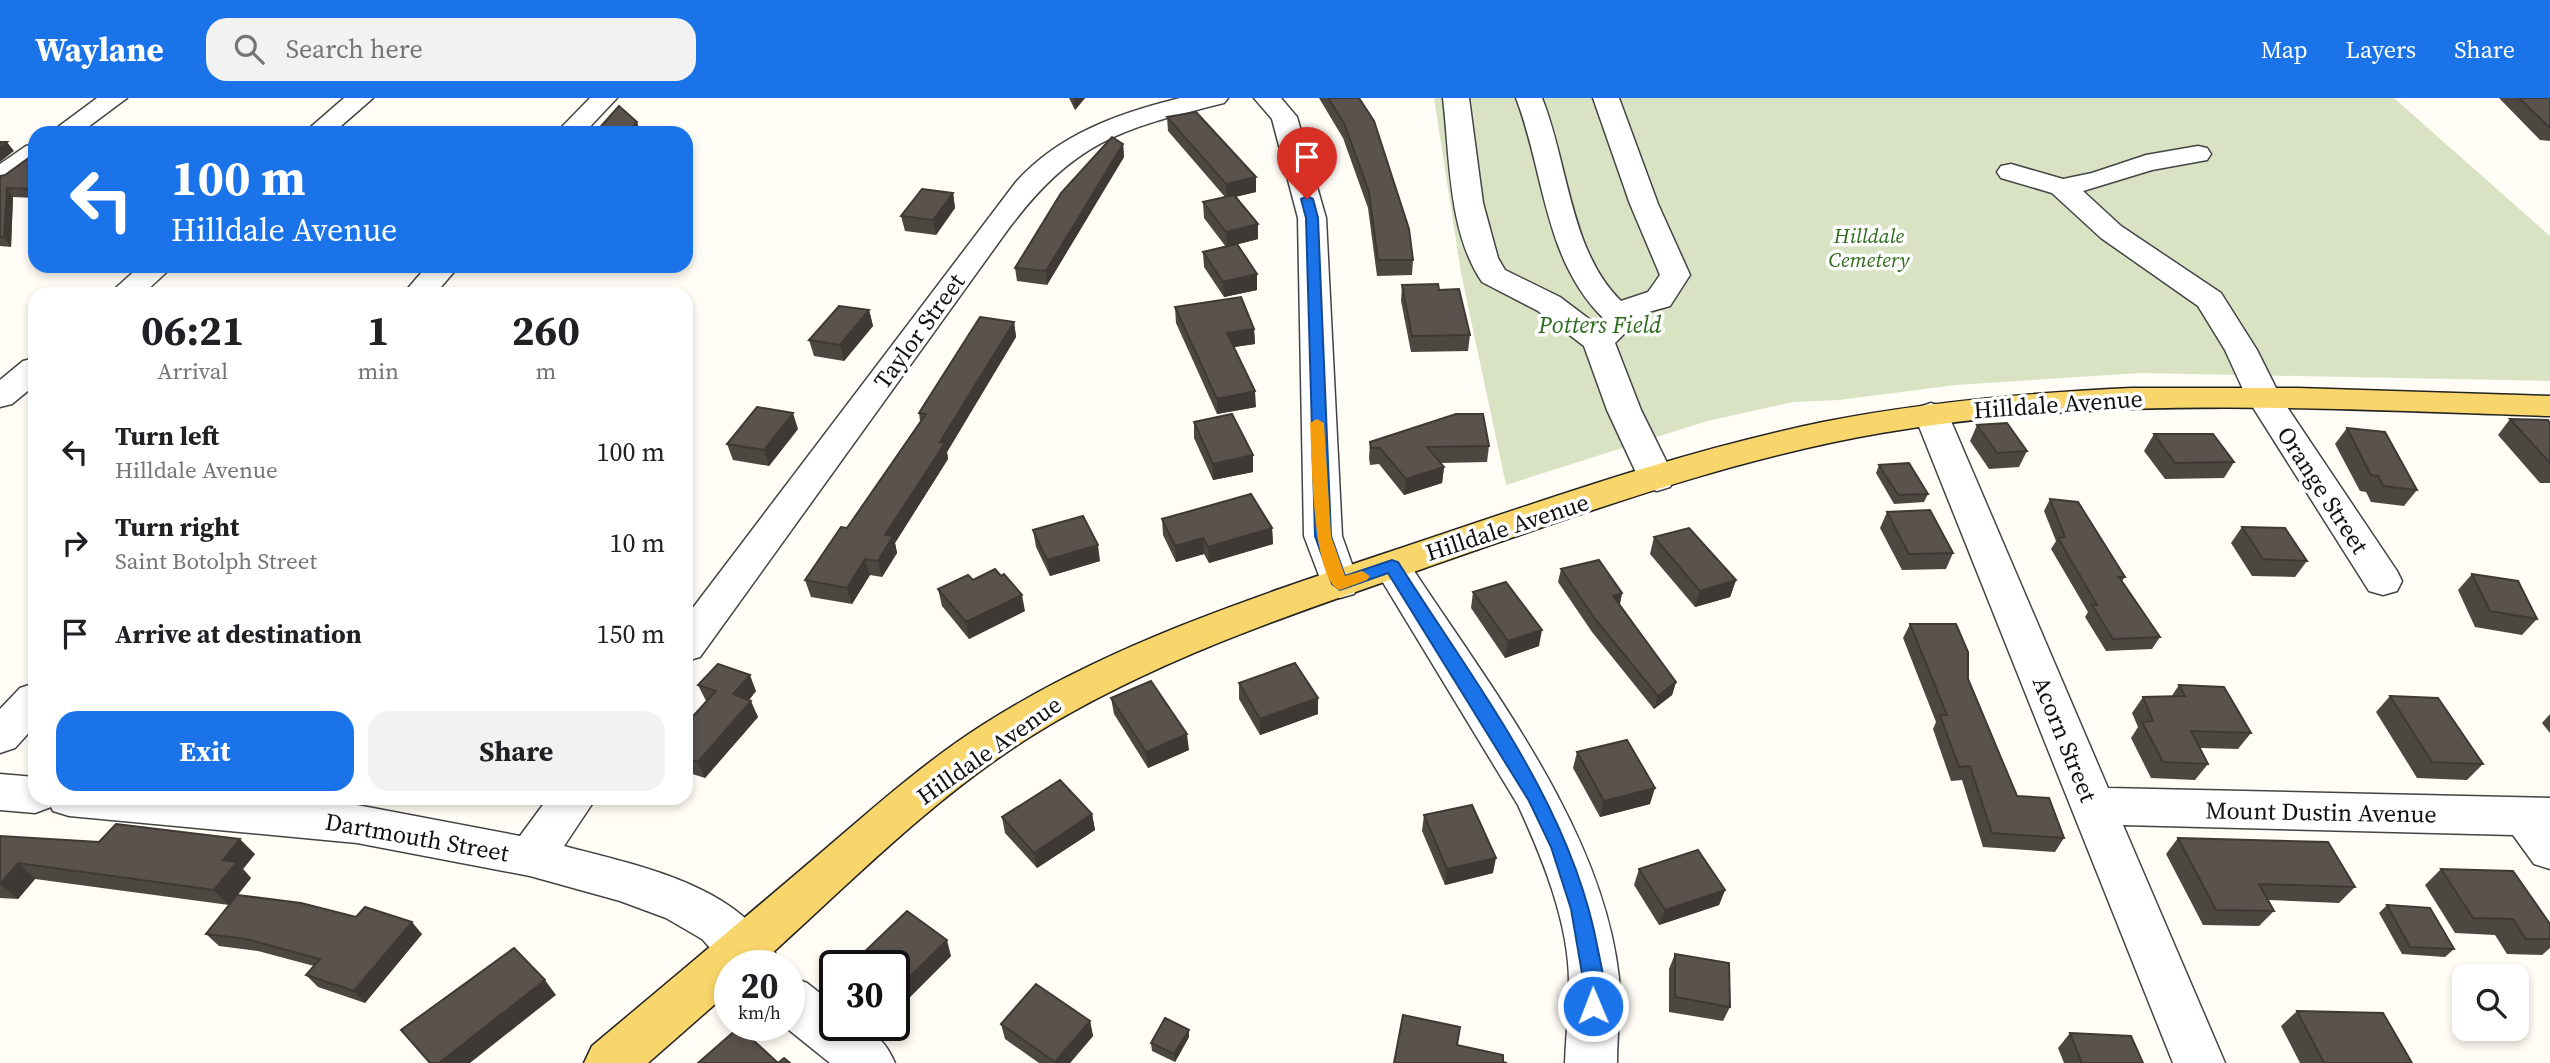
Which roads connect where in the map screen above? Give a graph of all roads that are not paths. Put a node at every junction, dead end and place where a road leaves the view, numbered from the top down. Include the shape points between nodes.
1 (114, 98) edge
2 (360, 98) edge
3 (604, 98) edge
4 (1215, 98) edge
5 (1267, 98) edge
6 (1456, 98) edge
7 (1529, 98) edge
8 (1606, 98) edge
9 (73, 126) edge
10 (326, 126) edge
11 (576, 126) edge
12 (2198, 154) dead end
13 (28, 157) edge
14 (2011, 172) dead end
15 (0, 176) edge
16 (2062, 187) junction
17 (150, 273) edge
18 (438, 273) edge
19 (132, 287) edge
20 (424, 287) edge
21 (1611, 331) junction
22 (28, 374) edge
23 (0, 397) edge
24 (2264, 398) junction
25 (2549, 406) edge
26 (1931, 414) junction
27 (1657, 479) junction
28 (1392, 566) junction
29 (2382, 581) dead end
30 (1340, 584) junction
31 (693, 637) edge
32 (28, 707) edge
33 (0, 737) edge
34 (0, 792) edge
35 (28, 794) edge
36 (146, 805) edge
37 (569, 805) edge
38 (2093, 806) junction
39 (2542, 828) edge
40 (530, 857) junction
41 (743, 950) edge
42 (758, 950) edge
43 (714, 985) edge
44 (805, 1012) edge
45 (610, 1063) edge
46 (869, 1063) edge
47 (1591, 1063) edge
48 (2199, 1063) edge

1 - 9 street
2 - 10 street
3 - 11 street
4 - 31 street, Taylor Street via 1173,106 1104,130 1041,171
5 - 30 street via 1284,117 1312,218 1323,536
6 - 21 street via 1469,203 1483,258 1493,276
7 - 21 street via 1575,259 1599,299
8 - 21 street via 1675,275 1659,299 1634,306
12 - 16 street via 2157,160
13 - 15 street
14 - 16 street
16 - 24 street, Orange Street via 2111,232 2210,300
17 - 19 street
18 - 20 street
21 - 27 street via 1624,410
22 - 23 street
24 - 25 main road, Hilldale Avenue
24 - 26 main road, Hilldale Avenue via 2123,398
24 - 29 street, Orange Street
26 - 27 main road, Hilldale Avenue via 1830,431
26 - 38 street, Acorn Street
27 - 28 main road, Hilldale Avenue
28 - 30 main road, Hilldale Avenue
28 - 47 street via 1536,797 1560,847 1581,909 1594,979
30 - 42 main road, Hilldale Avenue via 1170,646 1015,726 903,809
32 - 33 street
34 - 35 street
36 - 40 street, Dartmouth Street via 357,824
37 - 40 street
38 - 39 street, Mount Dustin Avenue
38 - 48 street, Acorn Street
40 - 41 street, Dartmouth Street via 620,880 683,903 719,924
43 - 45 main road, Hilldale Avenue
44 - 46 street

